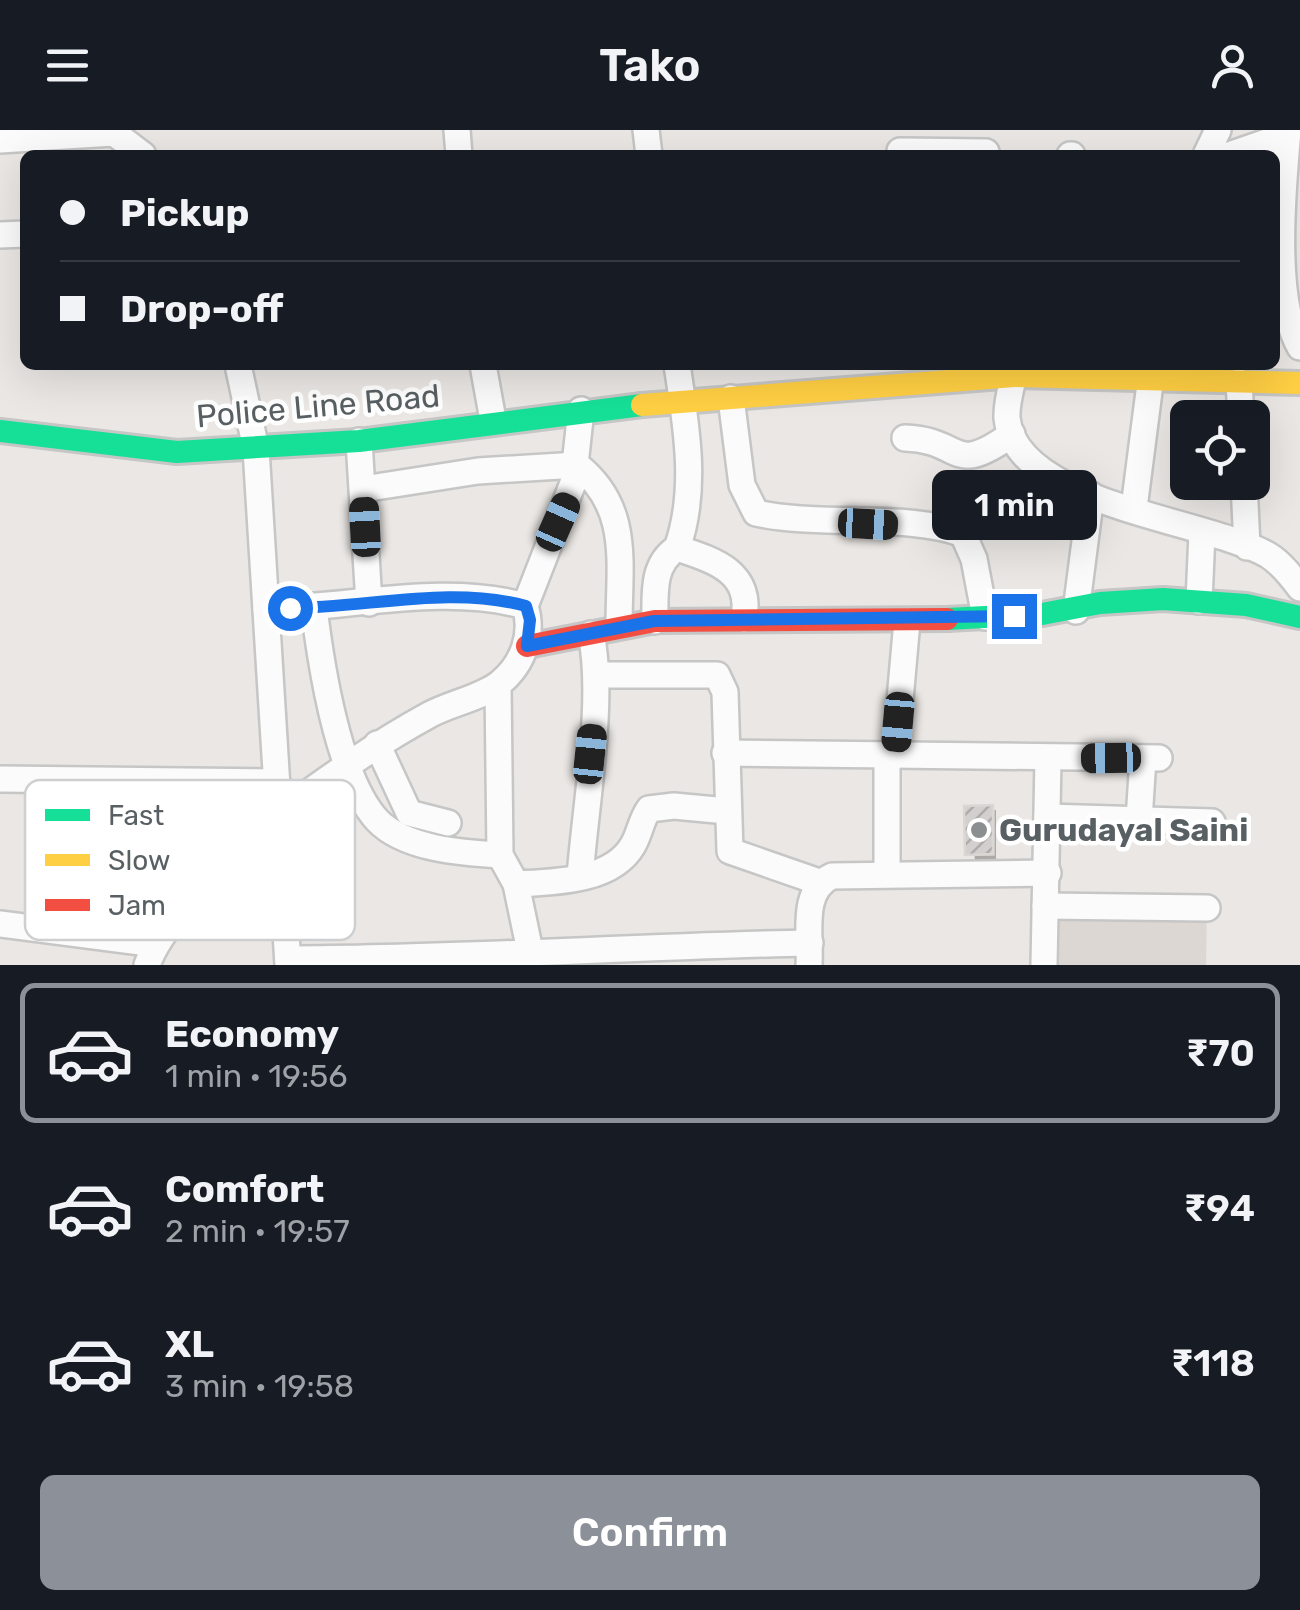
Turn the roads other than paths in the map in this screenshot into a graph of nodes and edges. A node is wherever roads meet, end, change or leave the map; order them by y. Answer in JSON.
{"nodes":[{"id":1,"x":1288,"y":132,"type":"edge"},
{"id":2,"x":0,"y":140,"type":"edge"},
{"id":3,"x":131,"y":141,"type":"edge"},
{"id":4,"x":901,"y":145,"type":"edge"},
{"id":5,"x":962,"y":150,"type":"edge"},
{"id":6,"x":1242,"y":150,"type":"edge"},
{"id":7,"x":1292,"y":185,"type":"edge"},
{"id":8,"x":1300,"y":346,"type":"edge"},
{"id":9,"x":239,"y":370,"type":"edge"},
{"id":10,"x":484,"y":370,"type":"edge"},
{"id":11,"x":678,"y":370,"type":"edge"},
{"id":12,"x":1015,"y":370,"type":"edge"},
{"id":13,"x":892,"y":376,"type":"edge"},
{"id":14,"x":1150,"y":376,"type":"junction"},
{"id":15,"x":1239,"y":382,"type":"junction"},
{"id":16,"x":1300,"y":383,"type":"edge"},
{"id":17,"x":731,"y":398,"type":"junction"},
{"id":18,"x":1240,"y":400,"type":"edge"},
{"id":19,"x":683,"y":402,"type":"junction"},
{"id":20,"x":580,"y":410,"type":"junction"},
{"id":21,"x":494,"y":420,"type":"junction"},
{"id":22,"x":0,"y":432,"type":"edge"},
{"id":23,"x":1012,"y":434,"type":"junction"},
{"id":24,"x":905,"y":438,"type":"dead end"},
{"id":25,"x":358,"y":441,"type":"junction"},
{"id":26,"x":256,"y":448,"type":"junction"},
{"id":27,"x":577,"y":465,"type":"junction"},
{"id":28,"x":363,"y":489,"type":"junction"},
{"id":29,"x":1091,"y":495,"type":"junction"},
{"id":30,"x":1245,"y":500,"type":"edge"},
{"id":31,"x":1134,"y":508,"type":"junction"},
{"id":32,"x":1202,"y":533,"type":"junction"},
{"id":33,"x":678,"y":548,"type":"junction"},
{"id":34,"x":1246,"y":548,"type":"junction"},
{"id":35,"x":1300,"y":588,"type":"edge"},
{"id":36,"x":1199,"y":601,"type":"junction"},
{"id":37,"x":369,"y":603,"type":"junction"},
{"id":38,"x":526,"y":606,"type":"junction"},
{"id":39,"x":314,"y":608,"type":"junction"},
{"id":40,"x":266,"y":609,"type":"junction"},
{"id":41,"x":1076,"y":610,"type":"junction"},
{"id":42,"x":985,"y":617,"type":"junction"},
{"id":43,"x":1300,"y":617,"type":"edge"},
{"id":44,"x":744,"y":619,"type":"junction"},
{"id":45,"x":907,"y":620,"type":"junction"},
{"id":46,"x":654,"y":621,"type":"junction"},
{"id":47,"x":619,"y":626,"type":"junction"},
{"id":48,"x":591,"y":634,"type":"junction"},
{"id":49,"x":527,"y":646,"type":"junction"},
{"id":50,"x":596,"y":674,"type":"junction"},
{"id":51,"x":498,"y":686,"type":"junction"},
{"id":52,"x":377,"y":744,"type":"junction"},
{"id":53,"x":725,"y":753,"type":"junction"},
{"id":54,"x":891,"y":756,"type":"junction"},
{"id":55,"x":1048,"y":759,"type":"junction"},
{"id":56,"x":348,"y":763,"type":"junction"},
{"id":57,"x":0,"y":779,"type":"edge"},
{"id":58,"x":92,"y":780,"type":"edge"},
{"id":59,"x":277,"y":780,"type":"edge"},
{"id":60,"x":329,"y":780,"type":"edge"},
{"id":61,"x":727,"y":811,"type":"junction"},
{"id":62,"x":1047,"y":817,"type":"junction"},
{"id":63,"x":1140,"y":820,"type":"junction"},
{"id":64,"x":1212,"y":822,"type":"dead end"},
{"id":65,"x":448,"y":823,"type":"dead end"},
{"id":66,"x":500,"y":855,"type":"junction"},
{"id":67,"x":887,"y":872,"type":"junction"},
{"id":68,"x":1048,"y":873,"type":"junction"},
{"id":69,"x":580,"y":877,"type":"junction"},
{"id":70,"x":818,"y":882,"type":"junction"},
{"id":71,"x":516,"y":884,"type":"junction"},
{"id":72,"x":1045,"y":906,"type":"junction"},
{"id":73,"x":1207,"y":908,"type":"dead end"},
{"id":74,"x":0,"y":924,"type":"edge"},
{"id":75,"x":25,"y":929,"type":"edge"},
{"id":76,"x":78,"y":940,"type":"edge"},
{"id":77,"x":530,"y":952,"type":"junction"},
{"id":78,"x":810,"y":954,"type":"edge"},
{"id":79,"x":152,"y":955,"type":"edge"},
{"id":80,"x":738,"y":955,"type":"edge"},
{"id":81,"x":599,"y":957,"type":"edge"},
{"id":82,"x":288,"y":962,"type":"edge"},
{"id":83,"x":447,"y":962,"type":"edge"},
{"id":84,"x":1044,"y":965,"type":"edge"}],
"edges":[{"from":1,"to":6,"type":"street"},
{"from":1,"to":7,"type":"street"},
{"from":2,"to":3,"type":"street"},
{"from":4,"to":5,"type":"street"},
{"from":7,"to":8,"type":"street"},
{"from":9,"to":26,"type":"street"},
{"from":10,"to":21,"type":"street"},
{"from":11,"to":19,"type":"street"},
{"from":12,"to":13,"type":"street","name":"Police Line Road"},
{"from":12,"to":14,"type":"street","name":"Police Line Road"},
{"from":12,"to":23,"type":"street"},
{"from":13,"to":17,"type":"street","name":"Police Line Road"},
{"from":14,"to":15,"type":"street","name":"Police Line Road"},
{"from":14,"to":31,"type":"street"},
{"from":15,"to":16,"type":"street","name":"Police Line Road"},
{"from":15,"to":18,"type":"street"},
{"from":17,"to":19,"type":"street","name":"Police Line Road"},
{"from":17,"to":42,"type":"street"},
{"from":19,"to":20,"type":"street","name":"Police Line Road"},
{"from":19,"to":33,"type":"street"},
{"from":20,"to":21,"type":"street","name":"Police Line Road"},
{"from":20,"to":27,"type":"street"},
{"from":21,"to":25,"type":"street","name":"Police Line Road"},
{"from":22,"to":26,"type":"street","name":"Police Line Road"},
{"from":23,"to":24,"type":"street"},
{"from":23,"to":29,"type":"street"},
{"from":25,"to":26,"type":"street","name":"Police Line Road"},
{"from":25,"to":28,"type":"street"},
{"from":26,"to":40,"type":"street"},
{"from":27,"to":28,"type":"street"},
{"from":27,"to":38,"type":"street"},
{"from":27,"to":47,"type":"street"},
{"from":28,"to":37,"type":"street"},
{"from":29,"to":31,"type":"street"},
{"from":29,"to":41,"type":"street"},
{"from":30,"to":34,"type":"street"},
{"from":31,"to":32,"type":"street"},
{"from":32,"to":34,"type":"street"},
{"from":32,"to":36,"type":"street"},
{"from":33,"to":44,"type":"street"},
{"from":33,"to":46,"type":"street"},
{"from":34,"to":35,"type":"street"},
{"from":36,"to":41,"type":"street"},
{"from":36,"to":43,"type":"street"},
{"from":37,"to":38,"type":"street"},
{"from":37,"to":39,"type":"street"},
{"from":38,"to":49,"type":"street"},
{"from":39,"to":40,"type":"street"},
{"from":39,"to":56,"type":"street"},
{"from":40,"to":59,"type":"street"},
{"from":41,"to":42,"type":"street"},
{"from":42,"to":45,"type":"street"},
{"from":44,"to":45,"type":"street"},
{"from":44,"to":46,"type":"street"},
{"from":45,"to":54,"type":"street"},
{"from":46,"to":47,"type":"street"},
{"from":47,"to":48,"type":"street"},
{"from":48,"to":49,"type":"street"},
{"from":48,"to":50,"type":"street"},
{"from":49,"to":51,"type":"street"},
{"from":50,"to":53,"type":"street"},
{"from":50,"to":69,"type":"street"},
{"from":51,"to":52,"type":"street"},
{"from":51,"to":66,"type":"street"},
{"from":52,"to":56,"type":"street"},
{"from":52,"to":65,"type":"street"},
{"from":53,"to":54,"type":"street"},
{"from":53,"to":61,"type":"street"},
{"from":54,"to":55,"type":"street"},
{"from":54,"to":67,"type":"street"},
{"from":55,"to":62,"type":"street"},
{"from":55,"to":63,"type":"street"},
{"from":56,"to":60,"type":"street"},
{"from":56,"to":66,"type":"street"},
{"from":57,"to":58,"type":"street"},
{"from":61,"to":69,"type":"street"},
{"from":61,"to":70,"type":"street"},
{"from":62,"to":63,"type":"street"},
{"from":62,"to":68,"type":"street"},
{"from":63,"to":64,"type":"street"},
{"from":66,"to":71,"type":"street"},
{"from":67,"to":68,"type":"street"},
{"from":67,"to":70,"type":"street"},
{"from":68,"to":72,"type":"street"},
{"from":69,"to":71,"type":"street"},
{"from":70,"to":78,"type":"street"},
{"from":71,"to":77,"type":"street"},
{"from":72,"to":73,"type":"street"},
{"from":72,"to":84,"type":"street"},
{"from":74,"to":75,"type":"street"},
{"from":76,"to":79,"type":"street"},
{"from":77,"to":81,"type":"street"},
{"from":77,"to":83,"type":"street"},
{"from":78,"to":80,"type":"street"},
{"from":80,"to":81,"type":"street"},
{"from":82,"to":83,"type":"street"}]}
